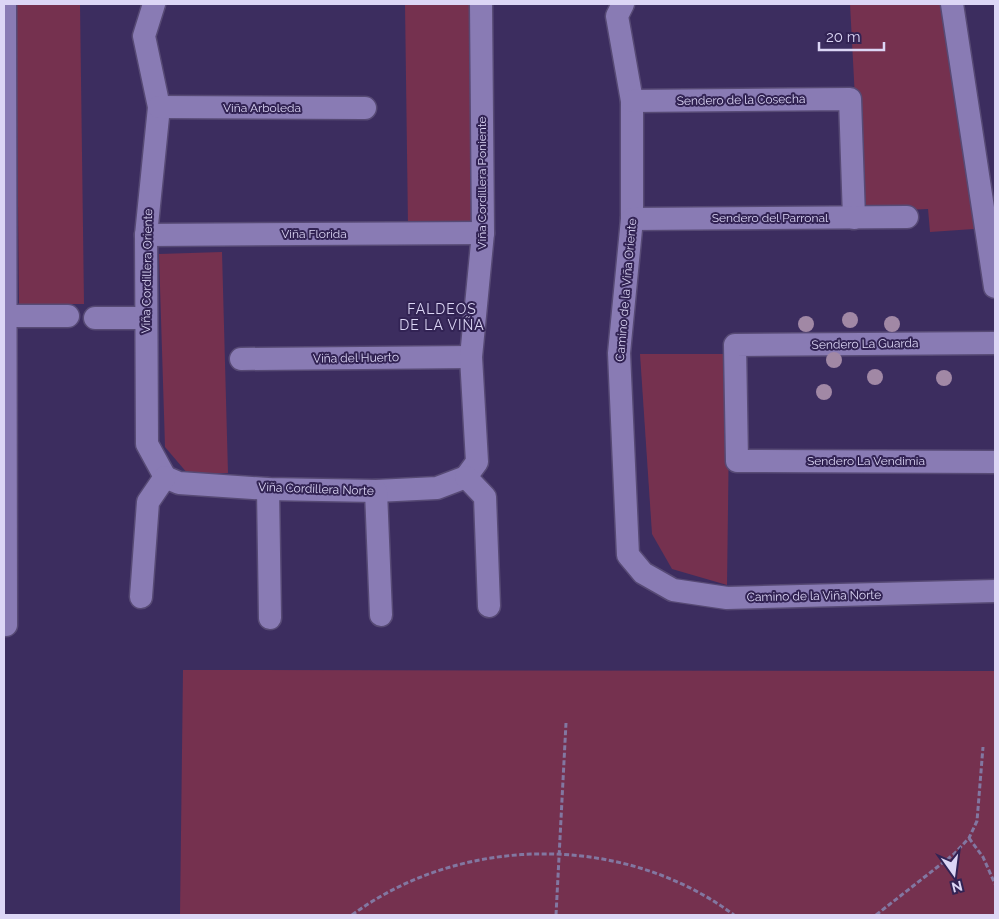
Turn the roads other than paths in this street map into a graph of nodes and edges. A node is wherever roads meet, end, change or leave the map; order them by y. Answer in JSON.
{"nodes":[{"id":1,"x":5,"y":4,"type":"edge"},
{"id":2,"x":154,"y":4,"type":"edge"},
{"id":3,"x":481,"y":4,"type":"edge"},
{"id":4,"x":623,"y":4,"type":"edge"},
{"id":5,"x":952,"y":4,"type":"edge"},
{"id":6,"x":632,"y":101,"type":"junction"},
{"id":7,"x":159,"y":107,"type":"junction"},
{"id":8,"x":365,"y":108,"type":"dead end"},
{"id":9,"x":4,"y":115,"type":"edge"},
{"id":10,"x":907,"y":217,"type":"dead end"},
{"id":11,"x":854,"y":218,"type":"junction"},
{"id":12,"x":632,"y":220,"type":"junction"},
{"id":13,"x":483,"y":233,"type":"junction"},
{"id":14,"x":146,"y":235,"type":"junction"},
{"id":15,"x":4,"y":243,"type":"edge"},
{"id":16,"x":995,"y":287,"type":"edge"},
{"id":17,"x":5,"y":316,"type":"junction"},
{"id":18,"x":68,"y":316,"type":"dead end"},
{"id":19,"x":95,"y":318,"type":"dead end"},
{"id":20,"x":145,"y":318,"type":"junction"},
{"id":21,"x":995,"y":343,"type":"edge"},
{"id":22,"x":471,"y":357,"type":"junction"},
{"id":23,"x":241,"y":359,"type":"dead end"},
{"id":24,"x":4,"y":364,"type":"edge"},
{"id":25,"x":737,"y":461,"type":"joint"},
{"id":26,"x":995,"y":462,"type":"edge"},
{"id":27,"x":165,"y":477,"type":"junction"},
{"id":28,"x":466,"y":477,"type":"junction"},
{"id":29,"x":268,"y":488,"type":"junction"},
{"id":30,"x":376,"y":491,"type":"junction"},
{"id":31,"x":4,"y":496,"type":"edge"},
{"id":32,"x":643,"y":573,"type":"joint"},
{"id":33,"x":992,"y":591,"type":"edge"},
{"id":34,"x":141,"y":597,"type":"dead end"},
{"id":35,"x":489,"y":606,"type":"dead end"},
{"id":36,"x":381,"y":615,"type":"dead end"},
{"id":37,"x":270,"y":618,"type":"dead end"},
{"id":38,"x":6,"y":625,"type":"dead end"}],
"edges":[{"from":1,"to":9,"type":"street"},
{"from":2,"to":7,"type":"street","name":"Viña Cordillera Oriente"},
{"from":3,"to":13,"type":"street","name":"Viña Cordillera Poniente"},
{"from":4,"to":6,"type":"street","name":"Camino de la Viña Oriente"},
{"from":5,"to":16,"type":"street"},
{"from":6,"to":11,"type":"street","name":"Sendero de la Cosecha"},
{"from":6,"to":12,"type":"street","name":"Camino de la Viña Oriente"},
{"from":7,"to":8,"type":"street","name":"Viña Arboleda"},
{"from":7,"to":14,"type":"street","name":"Viña Cordillera Oriente"},
{"from":9,"to":15,"type":"street"},
{"from":10,"to":11,"type":"street","name":"Sendero del Parronal"},
{"from":11,"to":12,"type":"street","name":"Sendero del Parronal"},
{"from":12,"to":32,"type":"street","name":"Camino de la Viña Oriente"},
{"from":13,"to":14,"type":"street","name":"Viña Florida"},
{"from":13,"to":22,"type":"street","name":"Viña Cordillera Poniente"},
{"from":14,"to":20,"type":"street","name":"Viña Cordillera Oriente"},
{"from":15,"to":17,"type":"street"},
{"from":17,"to":18,"type":"street"},
{"from":17,"to":24,"type":"street"},
{"from":19,"to":20,"type":"street"},
{"from":20,"to":27,"type":"street","name":"Viña Cordillera Oriente"},
{"from":21,"to":25,"type":"street","name":"Sendero La Guarda"},
{"from":22,"to":23,"type":"street","name":"Viña del Huerto"},
{"from":22,"to":28,"type":"street","name":"Viña Cordillera Poniente"},
{"from":24,"to":31,"type":"street"},
{"from":25,"to":26,"type":"street","name":"Sendero La Vendimia"},
{"from":27,"to":29,"type":"street","name":"Viña Cordillera Norte"},
{"from":27,"to":34,"type":"street"},
{"from":28,"to":30,"type":"street","name":"Viña Cordillera Norte"},
{"from":28,"to":35,"type":"street"},
{"from":29,"to":30,"type":"street","name":"Viña Cordillera Norte"},
{"from":29,"to":37,"type":"street"},
{"from":30,"to":36,"type":"street"},
{"from":31,"to":38,"type":"street"},
{"from":32,"to":33,"type":"street","name":"Camino de la Viña Norte"}]}
